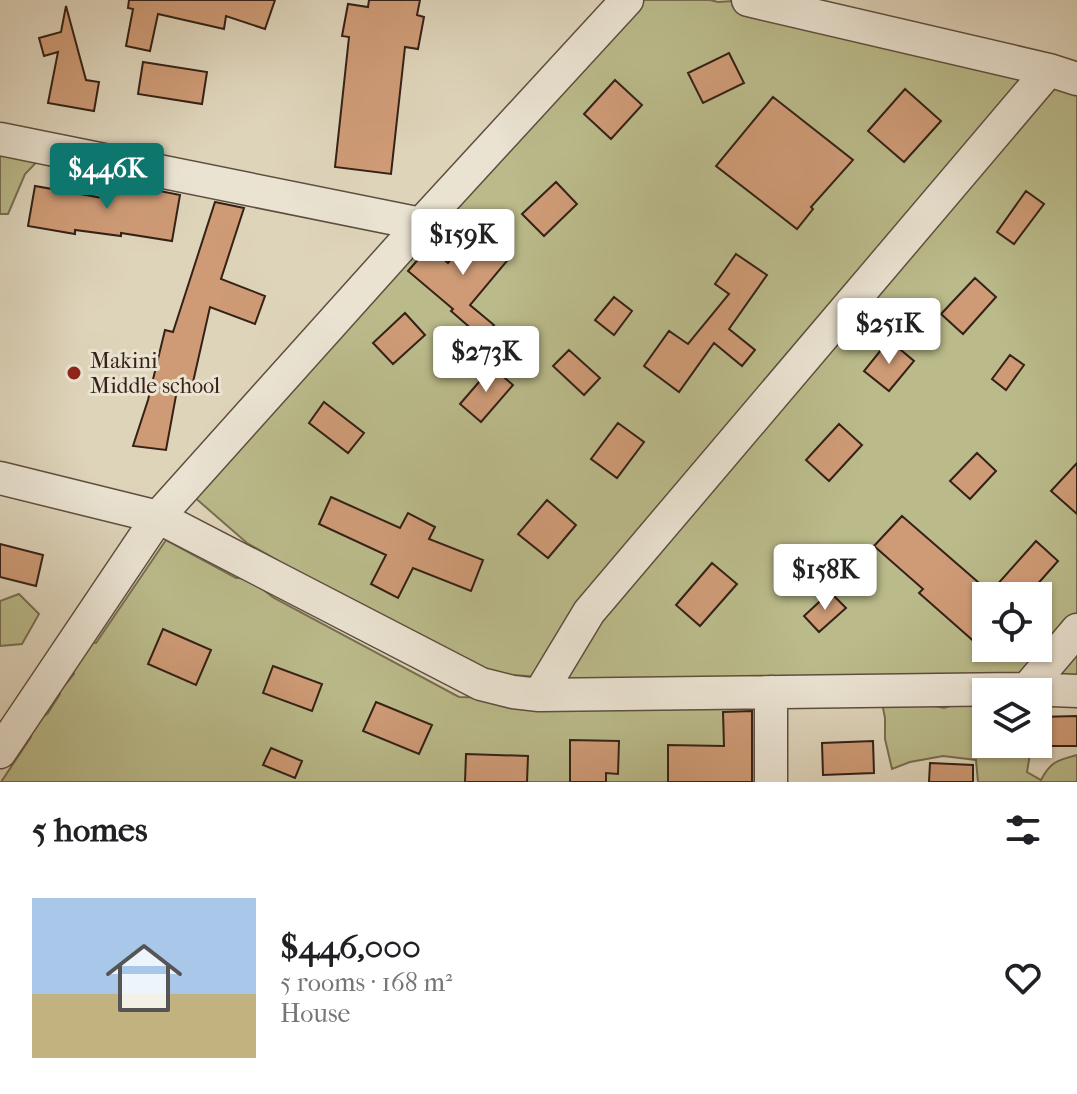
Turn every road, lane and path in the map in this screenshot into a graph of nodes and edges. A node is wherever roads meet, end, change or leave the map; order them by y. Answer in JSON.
{"nodes":[{"id":1,"x":627,"y":0,"type":"edge"},
{"id":2,"x":748,"y":0,"type":"edge"},
{"id":3,"x":1063,"y":74,"type":"edge"},
{"id":4,"x":0,"y":139,"type":"edge"},
{"id":5,"x":421,"y":224,"type":"junction"},
{"id":6,"x":0,"y":478,"type":"edge"},
{"id":7,"x":158,"y":517,"type":"junction"},
{"id":8,"x":1077,"y":630,"type":"edge"},
{"id":9,"x":1036,"y":678,"type":"edge"},
{"id":10,"x":972,"y":690,"type":"edge"},
{"id":11,"x":1052,"y":690,"type":"edge"},
{"id":12,"x":1077,"y":691,"type":"edge"},
{"id":13,"x":771,"y":692,"type":"junction"},
{"id":14,"x":539,"y":695,"type":"junction"},
{"id":15,"x":0,"y":752,"type":"edge"},
{"id":16,"x":771,"y":782,"type":"edge"}],
"edges":[{"from":1,"to":5,"type":"street"},
{"from":2,"to":3,"type":"street"},
{"from":3,"to":14,"type":"street"},
{"from":4,"to":5,"type":"street"},
{"from":5,"to":7,"type":"street"},
{"from":6,"to":7,"type":"street"},
{"from":7,"to":14,"type":"street"},
{"from":7,"to":15,"type":"street"},
{"from":8,"to":9,"type":"street"},
{"from":10,"to":13,"type":"street"},
{"from":11,"to":12,"type":"street"},
{"from":13,"to":14,"type":"street"},
{"from":13,"to":16,"type":"street"}]}
